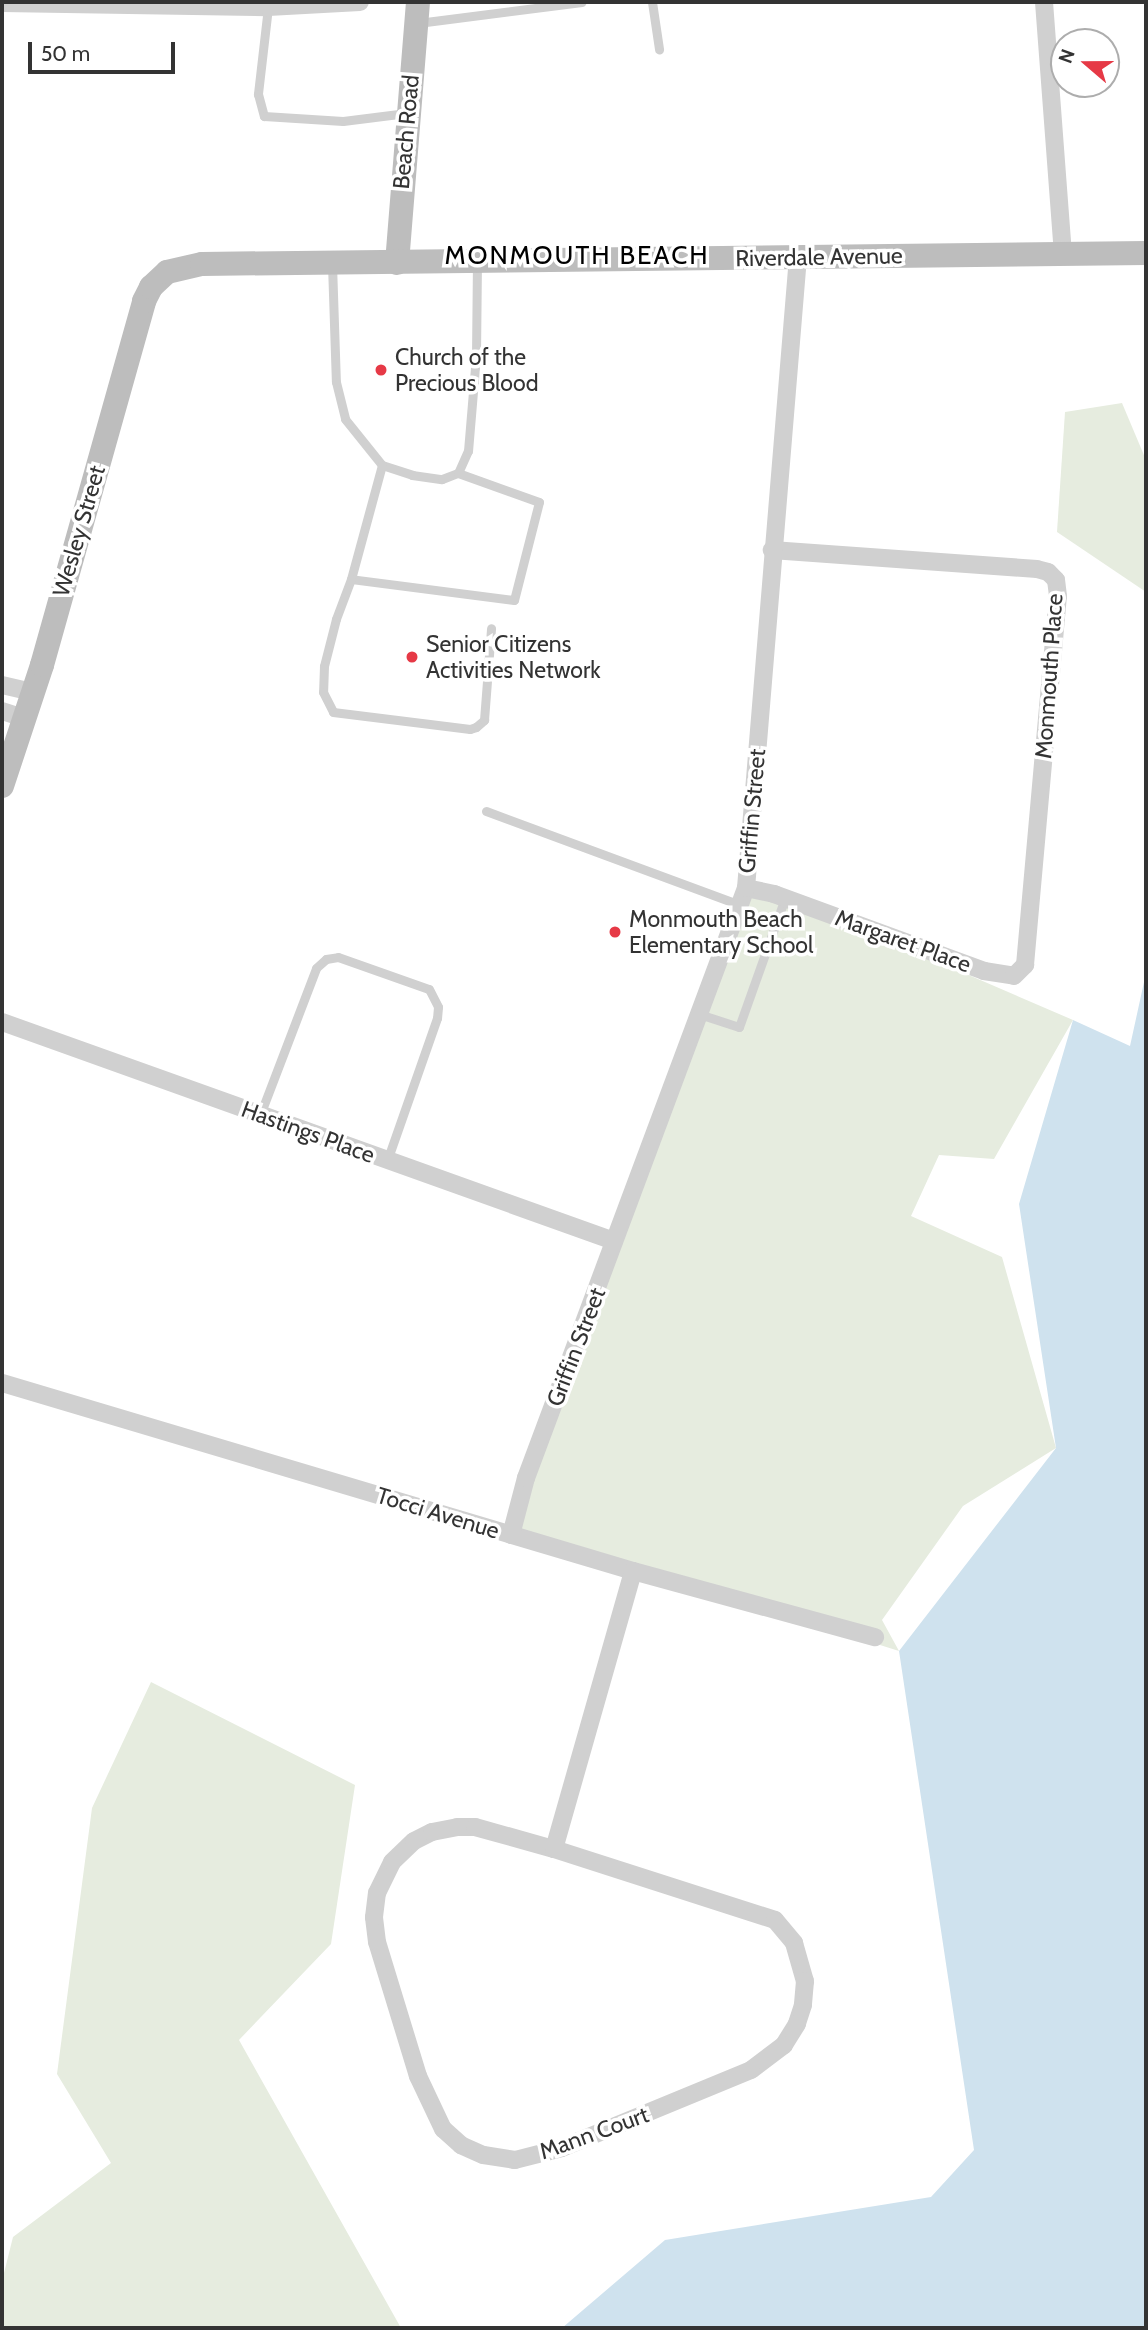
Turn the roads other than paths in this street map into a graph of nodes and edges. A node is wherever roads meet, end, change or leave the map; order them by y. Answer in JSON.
{"nodes":[{"id":1,"x":360,"y":2,"type":"edge"},
{"id":2,"x":582,"y":2,"type":"edge"},
{"id":3,"x":652,"y":2,"type":"edge"},
{"id":4,"x":1044,"y":2,"type":"edge"},
{"id":5,"x":2,"y":3,"type":"edge"},
{"id":6,"x":298,"y":4,"type":"edge"},
{"id":7,"x":268,"y":7,"type":"junction"},
{"id":8,"x":417,"y":13,"type":"edge"},
{"id":9,"x":659,"y":49,"type":"dead end"},
{"id":10,"x":408,"y":113,"type":"junction"},
{"id":11,"x":1146,"y":253,"type":"edge"},
{"id":12,"x":1063,"y":254,"type":"junction"},
{"id":13,"x":798,"y":257,"type":"junction"},
{"id":14,"x":477,"y":262,"type":"junction"},
{"id":15,"x":332,"y":263,"type":"junction"},
{"id":16,"x":397,"y":263,"type":"junction"},
{"id":17,"x":159,"y":278,"type":"joint"},
{"id":18,"x":382,"y":465,"type":"junction"},
{"id":19,"x":458,"y":473,"type":"junction"},
{"id":20,"x":772,"y":550,"type":"junction"},
{"id":21,"x":351,"y":579,"type":"junction"},
{"id":22,"x":491,"y":628,"type":"dead end"},
{"id":23,"x":2,"y":685,"type":"edge"},
{"id":24,"x":33,"y":692,"type":"junction"},
{"id":25,"x":13,"y":714,"type":"edge"},
{"id":26,"x":2,"y":786,"type":"edge"},
{"id":27,"x":486,"y":811,"type":"dead end"},
{"id":28,"x":746,"y":888,"type":"junction"},
{"id":29,"x":785,"y":898,"type":"junction"},
{"id":30,"x":740,"y":905,"type":"junction"},
{"id":31,"x":1020,"y":973,"type":"joint"},
{"id":32,"x":699,"y":1014,"type":"junction"},
{"id":33,"x":2,"y":1022,"type":"edge"},
{"id":34,"x":260,"y":1115,"type":"junction"},
{"id":35,"x":387,"y":1161,"type":"junction"},
{"id":36,"x":614,"y":1241,"type":"junction"},
{"id":37,"x":2,"y":1383,"type":"edge"},
{"id":38,"x":511,"y":1535,"type":"junction"},
{"id":39,"x":633,"y":1572,"type":"junction"},
{"id":40,"x":875,"y":1637,"type":"dead end"},
{"id":41,"x":554,"y":1849,"type":"junction"}],
"edges":[{"from":1,"to":6,"type":"street"},
{"from":2,"to":8,"type":"lane"},
{"from":3,"to":9,"type":"lane"},
{"from":4,"to":12,"type":"street"},
{"from":5,"to":7,"type":"street"},
{"from":6,"to":7,"type":"street"},
{"from":7,"to":10,"type":"lane"},
{"from":8,"to":10,"type":"street","name":"Beach Road"},
{"from":10,"to":16,"type":"street","name":"Beach Road"},
{"from":11,"to":12,"type":"street","name":"Riverdale Avenue"},
{"from":12,"to":13,"type":"street","name":"Riverdale Avenue"},
{"from":13,"to":14,"type":"street","name":"Riverdale Avenue"},
{"from":13,"to":20,"type":"street","name":"Griffin Street"},
{"from":14,"to":16,"type":"street","name":"Riverdale Avenue"},
{"from":14,"to":19,"type":"lane"},
{"from":15,"to":16,"type":"street","name":"Riverdale Avenue"},
{"from":15,"to":17,"type":"street","name":"Riverdale Avenue"},
{"from":15,"to":18,"type":"lane"},
{"from":17,"to":24,"type":"street","name":"Wesley Street"},
{"from":18,"to":19,"type":"lane"},
{"from":18,"to":21,"type":"lane"},
{"from":19,"to":21,"type":"lane"},
{"from":20,"to":28,"type":"street","name":"Griffin Street"},
{"from":20,"to":31,"type":"street","name":"Monmouth Place"},
{"from":21,"to":22,"type":"lane"},
{"from":23,"to":24,"type":"street"},
{"from":24,"to":25,"type":"street","name":"Wesley Street"},
{"from":25,"to":26,"type":"street","name":"Wesley Street"},
{"from":27,"to":30,"type":"lane"},
{"from":28,"to":29,"type":"street","name":"Margaret Place"},
{"from":28,"to":30,"type":"street","name":"Griffin Street"},
{"from":29,"to":31,"type":"street","name":"Margaret Place"},
{"from":29,"to":32,"type":"lane"},
{"from":30,"to":32,"type":"street","name":"Griffin Street"},
{"from":32,"to":36,"type":"street","name":"Griffin Street"},
{"from":33,"to":34,"type":"street","name":"Hastings Place"},
{"from":34,"to":35,"type":"street","name":"Hastings Place"},
{"from":34,"to":35,"type":"lane"},
{"from":35,"to":36,"type":"street","name":"Hastings Place"},
{"from":36,"to":38,"type":"street","name":"Griffin Street"},
{"from":37,"to":38,"type":"street","name":"Tocci Avenue"},
{"from":38,"to":39,"type":"street","name":"Tocci Avenue"},
{"from":39,"to":40,"type":"street","name":"Tocci Avenue"},
{"from":39,"to":41,"type":"street"},
{"from":41,"to":41,"type":"street","name":"Mann Court"}]}
